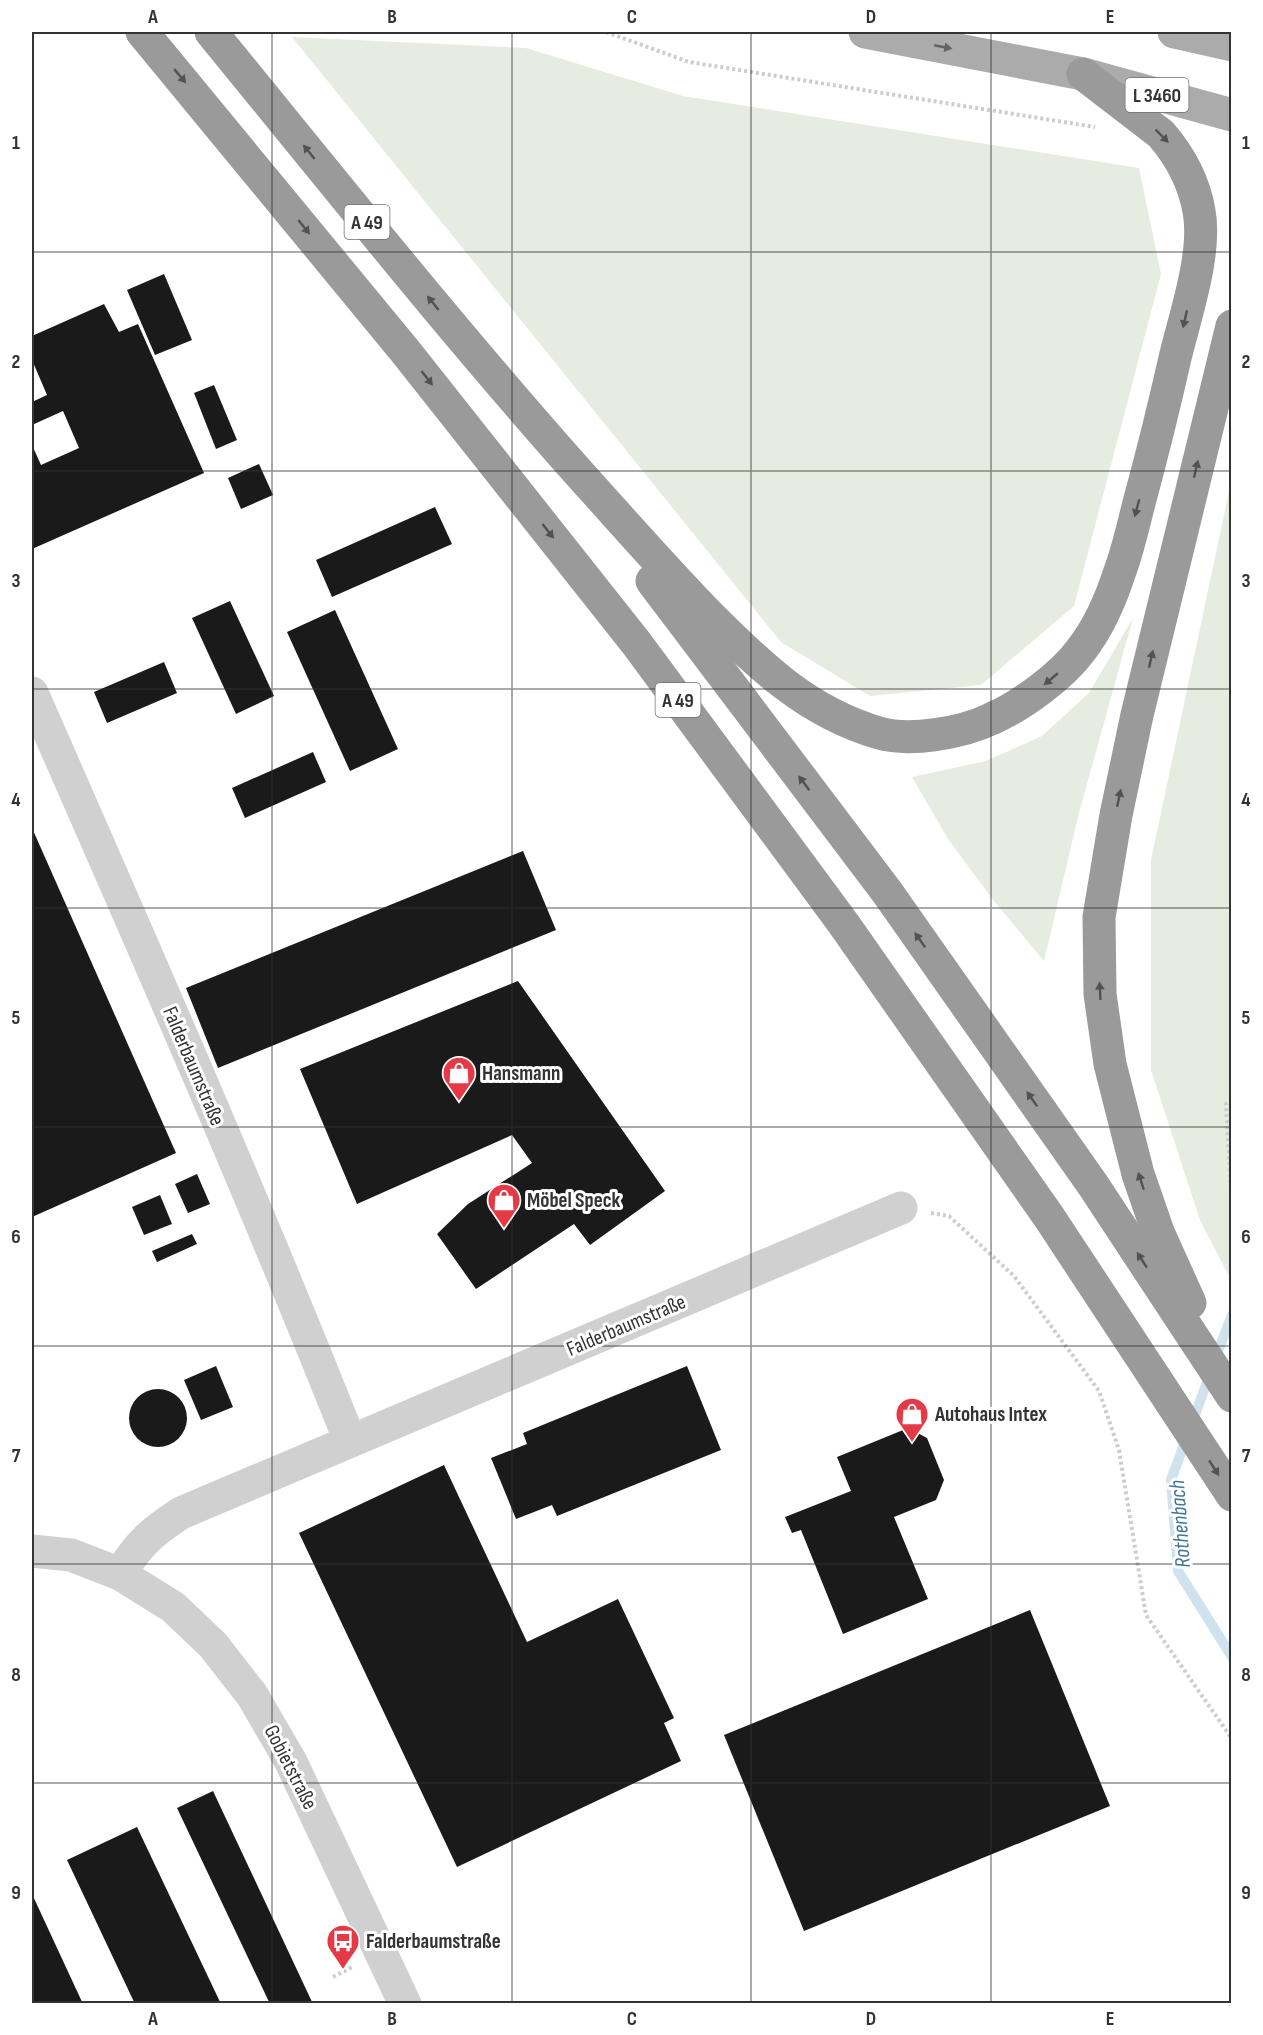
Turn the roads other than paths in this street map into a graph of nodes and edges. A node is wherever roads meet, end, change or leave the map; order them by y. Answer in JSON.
{"nodes":[{"id":1,"x":142,"y":32,"type":"edge"},
{"id":2,"x":211,"y":32,"type":"edge"},
{"id":3,"x":866,"y":32,"type":"edge"},
{"id":4,"x":1174,"y":32,"type":"edge"},
{"id":5,"x":1229,"y":42,"type":"edge"},
{"id":6,"x":1083,"y":74,"type":"junction"},
{"id":7,"x":1232,"y":115,"type":"edge"},
{"id":8,"x":1232,"y":326,"type":"edge"},
{"id":9,"x":524,"y":412,"type":"junction"},
{"id":10,"x":32,"y":693,"type":"edge"},
{"id":11,"x":901,"y":1208,"type":"road end"},
{"id":12,"x":1200,"y":1338,"type":"junction"},
{"id":13,"x":1227,"y":1386,"type":"edge"},
{"id":14,"x":350,"y":1441,"type":"junction"},
{"id":15,"x":1232,"y":1495,"type":"edge"},
{"id":16,"x":32,"y":1551,"type":"edge"},
{"id":17,"x":120,"y":1574,"type":"junction"},
{"id":18,"x":405,"y":2004,"type":"edge"}],
"edges":[{"from":1,"to":15,"type":"highway","number":"A 49","one_way":true},
{"from":9,"to":2,"type":"highway","number":"A 49","one_way":true},
{"from":3,"to":6,"type":"main road","number":"L 3460","one_way":true},
{"from":4,"to":5,"type":"main road"},
{"from":6,"to":7,"type":"main road","number":"L 3460"},
{"from":6,"to":9,"type":"highway","one_way":true},
{"from":12,"to":8,"type":"highway","one_way":true},
{"from":12,"to":9,"type":"highway","number":"A 49","one_way":true},
{"from":10,"to":14,"type":"street","name":"Falderbaumstraße"},
{"from":11,"to":14,"type":"street","name":"Falderbaumstraße"},
{"from":12,"to":13,"type":"highway"},
{"from":14,"to":17,"type":"street","name":"Falderbaumstraße"},
{"from":16,"to":17,"type":"street"},
{"from":17,"to":18,"type":"street","name":"Gobietstraße"}]}
